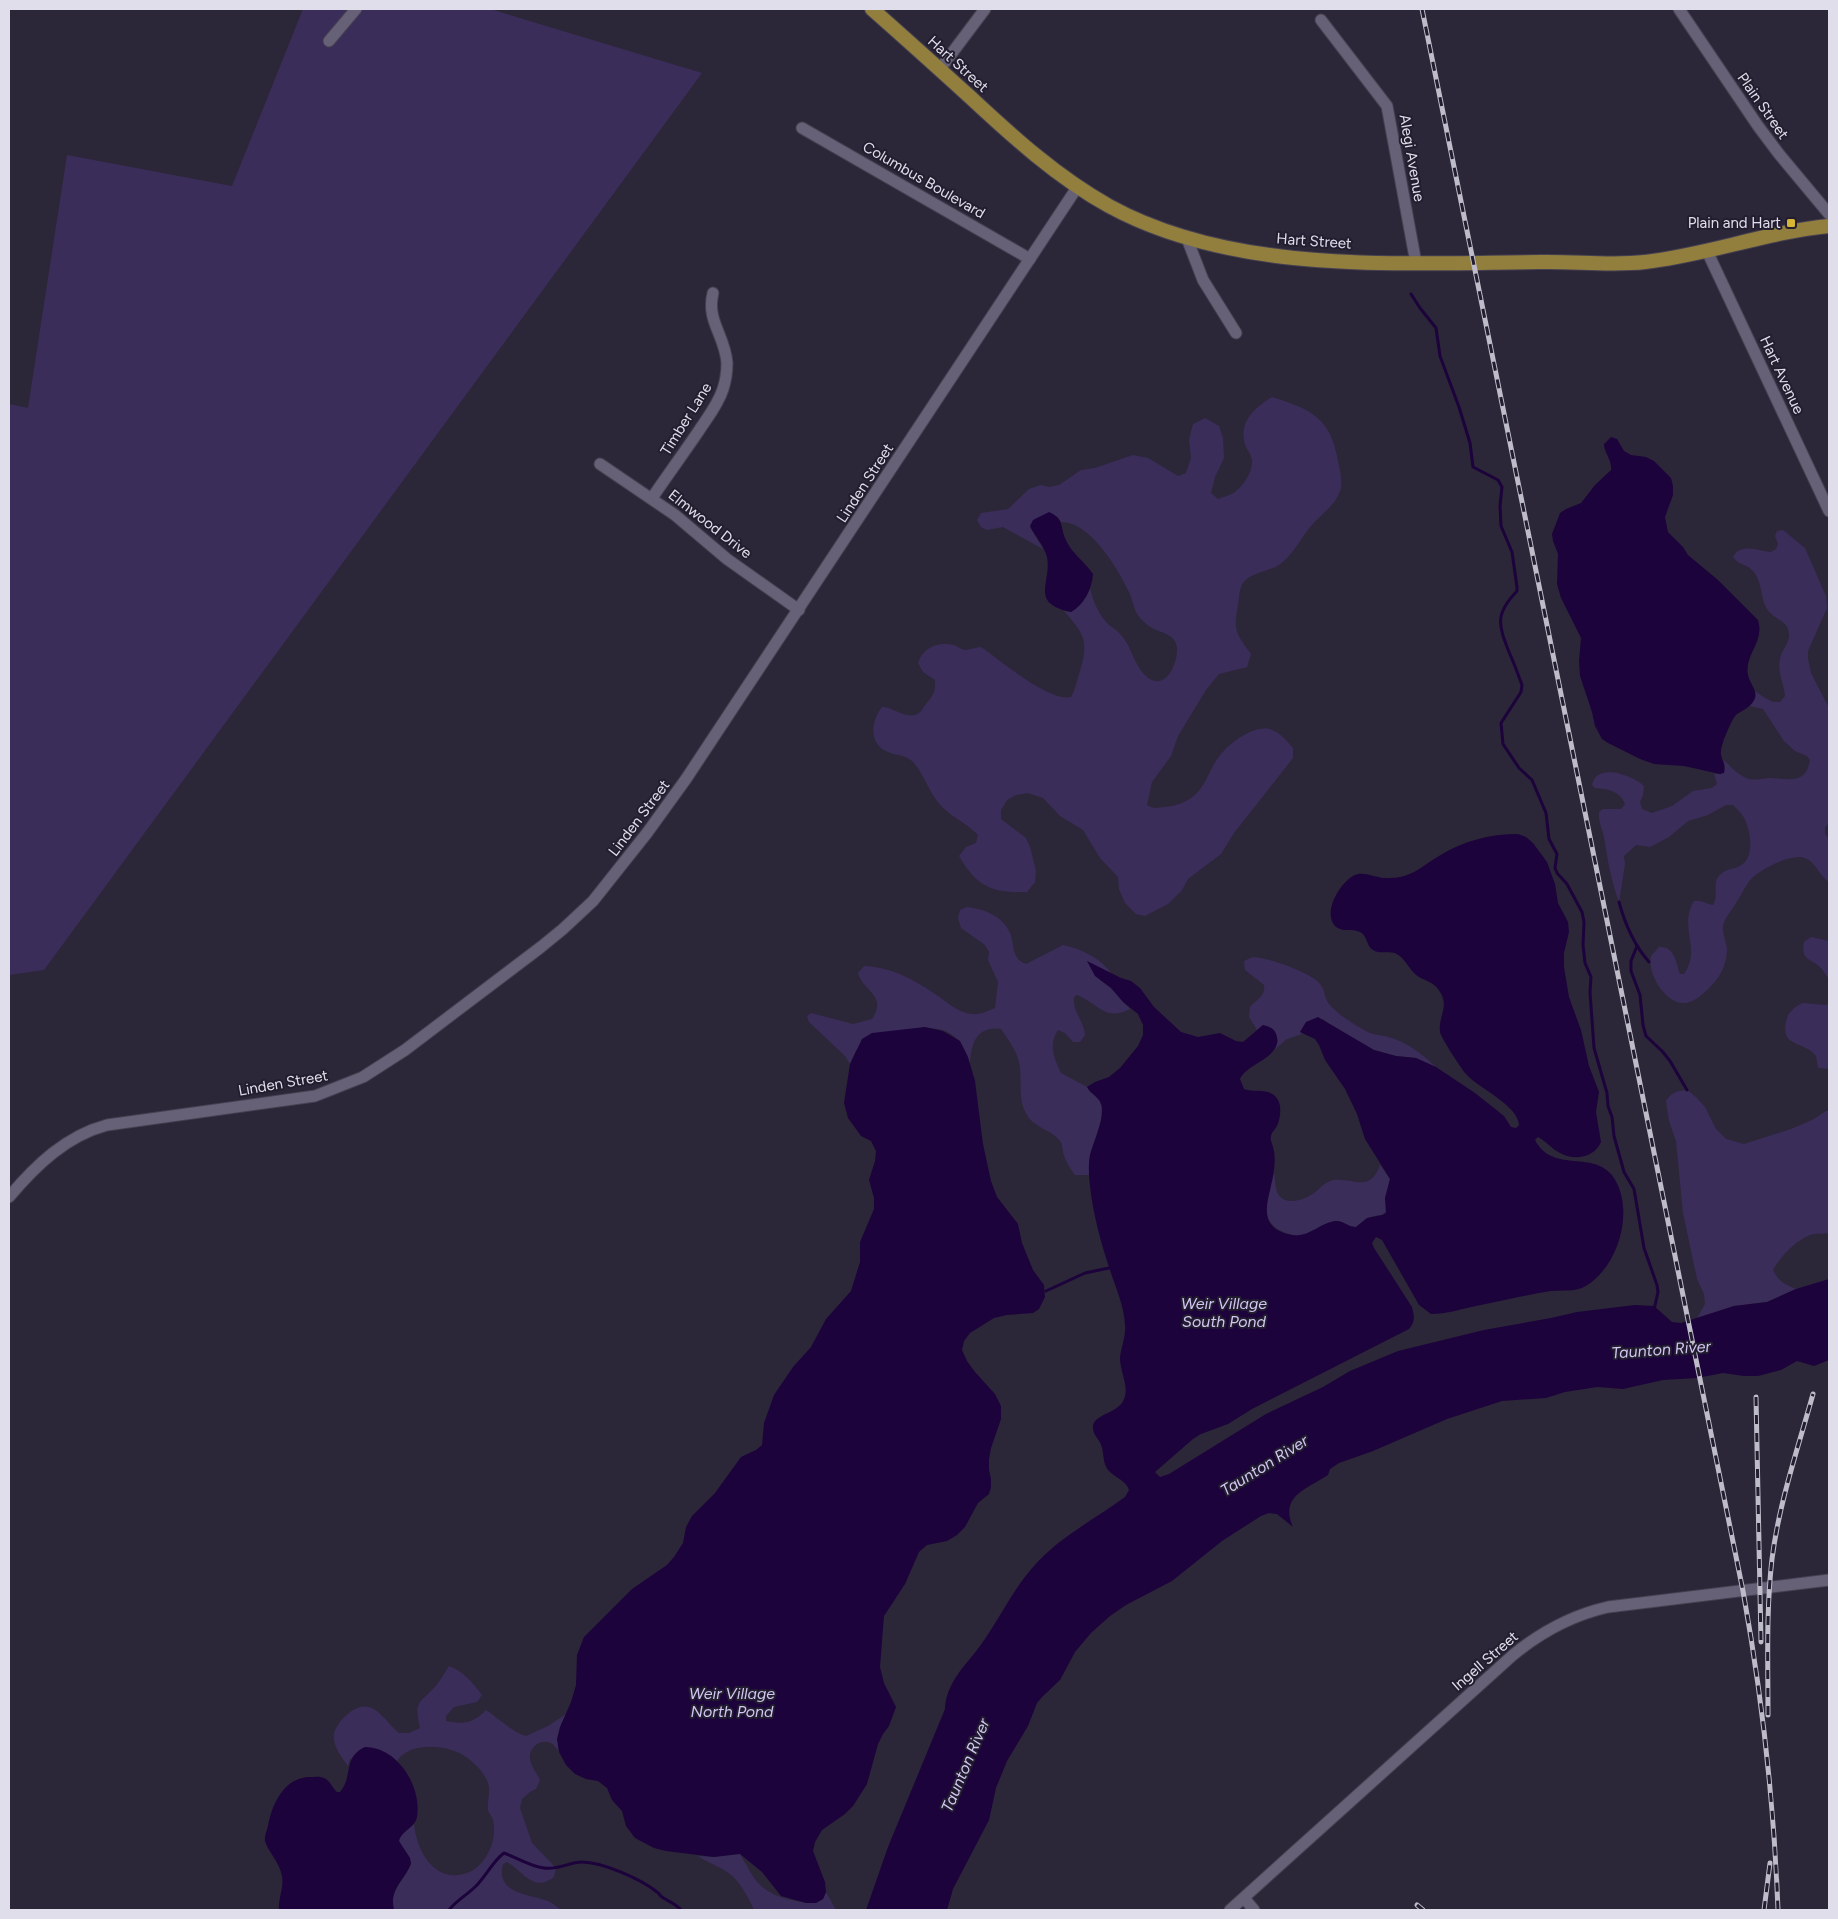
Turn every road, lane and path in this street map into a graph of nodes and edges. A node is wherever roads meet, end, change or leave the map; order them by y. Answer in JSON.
{"nodes":[{"id":1,"x":356,"y":9,"type":"edge"},
{"id":2,"x":872,"y":9,"type":"edge"},
{"id":3,"x":985,"y":9,"type":"edge"},
{"id":4,"x":1680,"y":9,"type":"edge"},
{"id":5,"x":1322,"y":20,"type":"dead end"},
{"id":6,"x":328,"y":41,"type":"dead end"},
{"id":7,"x":940,"y":69,"type":"junction"},
{"id":8,"x":802,"y":128,"type":"dead end"},
{"id":9,"x":1078,"y":186,"type":"junction"},
{"id":10,"x":1829,"y":214,"type":"edge"},
{"id":11,"x":1829,"y":226,"type":"edge"},
{"id":12,"x":1186,"y":236,"type":"junction"},
{"id":13,"x":1707,"y":251,"type":"junction"},
{"id":14,"x":1030,"y":259,"type":"junction"},
{"id":15,"x":1416,"y":263,"type":"junction"},
{"id":16,"x":713,"y":293,"type":"dead end"},
{"id":17,"x":1236,"y":333,"type":"dead end"},
{"id":18,"x":600,"y":464,"type":"dead end"},
{"id":19,"x":652,"y":498,"type":"junction"},
{"id":20,"x":1829,"y":511,"type":"edge"},
{"id":21,"x":799,"y":610,"type":"junction"},
{"id":22,"x":9,"y":1197,"type":"edge"},
{"id":23,"x":1829,"y":1580,"type":"edge"},
{"id":24,"x":1244,"y":1898,"type":"junction"},
{"id":25,"x":1230,"y":1910,"type":"edge"},
{"id":26,"x":1254,"y":1910,"type":"edge"}],
"edges":[{"from":1,"to":6,"type":"street"},
{"from":2,"to":7,"type":"main road","name":"Hart Street"},
{"from":3,"to":7,"type":"street"},
{"from":4,"to":10,"type":"street","name":"Plain Street"},
{"from":5,"to":15,"type":"street","name":"Alegi Avenue"},
{"from":7,"to":9,"type":"main road","name":"Hart Street"},
{"from":8,"to":14,"type":"street","name":"Columbus Boulevard"},
{"from":9,"to":12,"type":"main road","name":"Hart Street"},
{"from":9,"to":14,"type":"street","name":"Linden Street"},
{"from":11,"to":13,"type":"main road","name":"Hart Street"},
{"from":12,"to":15,"type":"main road","name":"Hart Street"},
{"from":12,"to":17,"type":"street"},
{"from":13,"to":15,"type":"main road","name":"Hart Street"},
{"from":13,"to":20,"type":"street","name":"Hart Avenue"},
{"from":14,"to":21,"type":"street","name":"Linden Street"},
{"from":16,"to":19,"type":"street","name":"Timber Lane"},
{"from":18,"to":19,"type":"street","name":"Elmwood Drive"},
{"from":19,"to":21,"type":"street","name":"Elmwood Drive"},
{"from":21,"to":22,"type":"street","name":"Linden Street"},
{"from":23,"to":24,"type":"street","name":"Ingell Street"},
{"from":24,"to":25,"type":"street","name":"Ingell Street"},
{"from":24,"to":26,"type":"street"}]}
